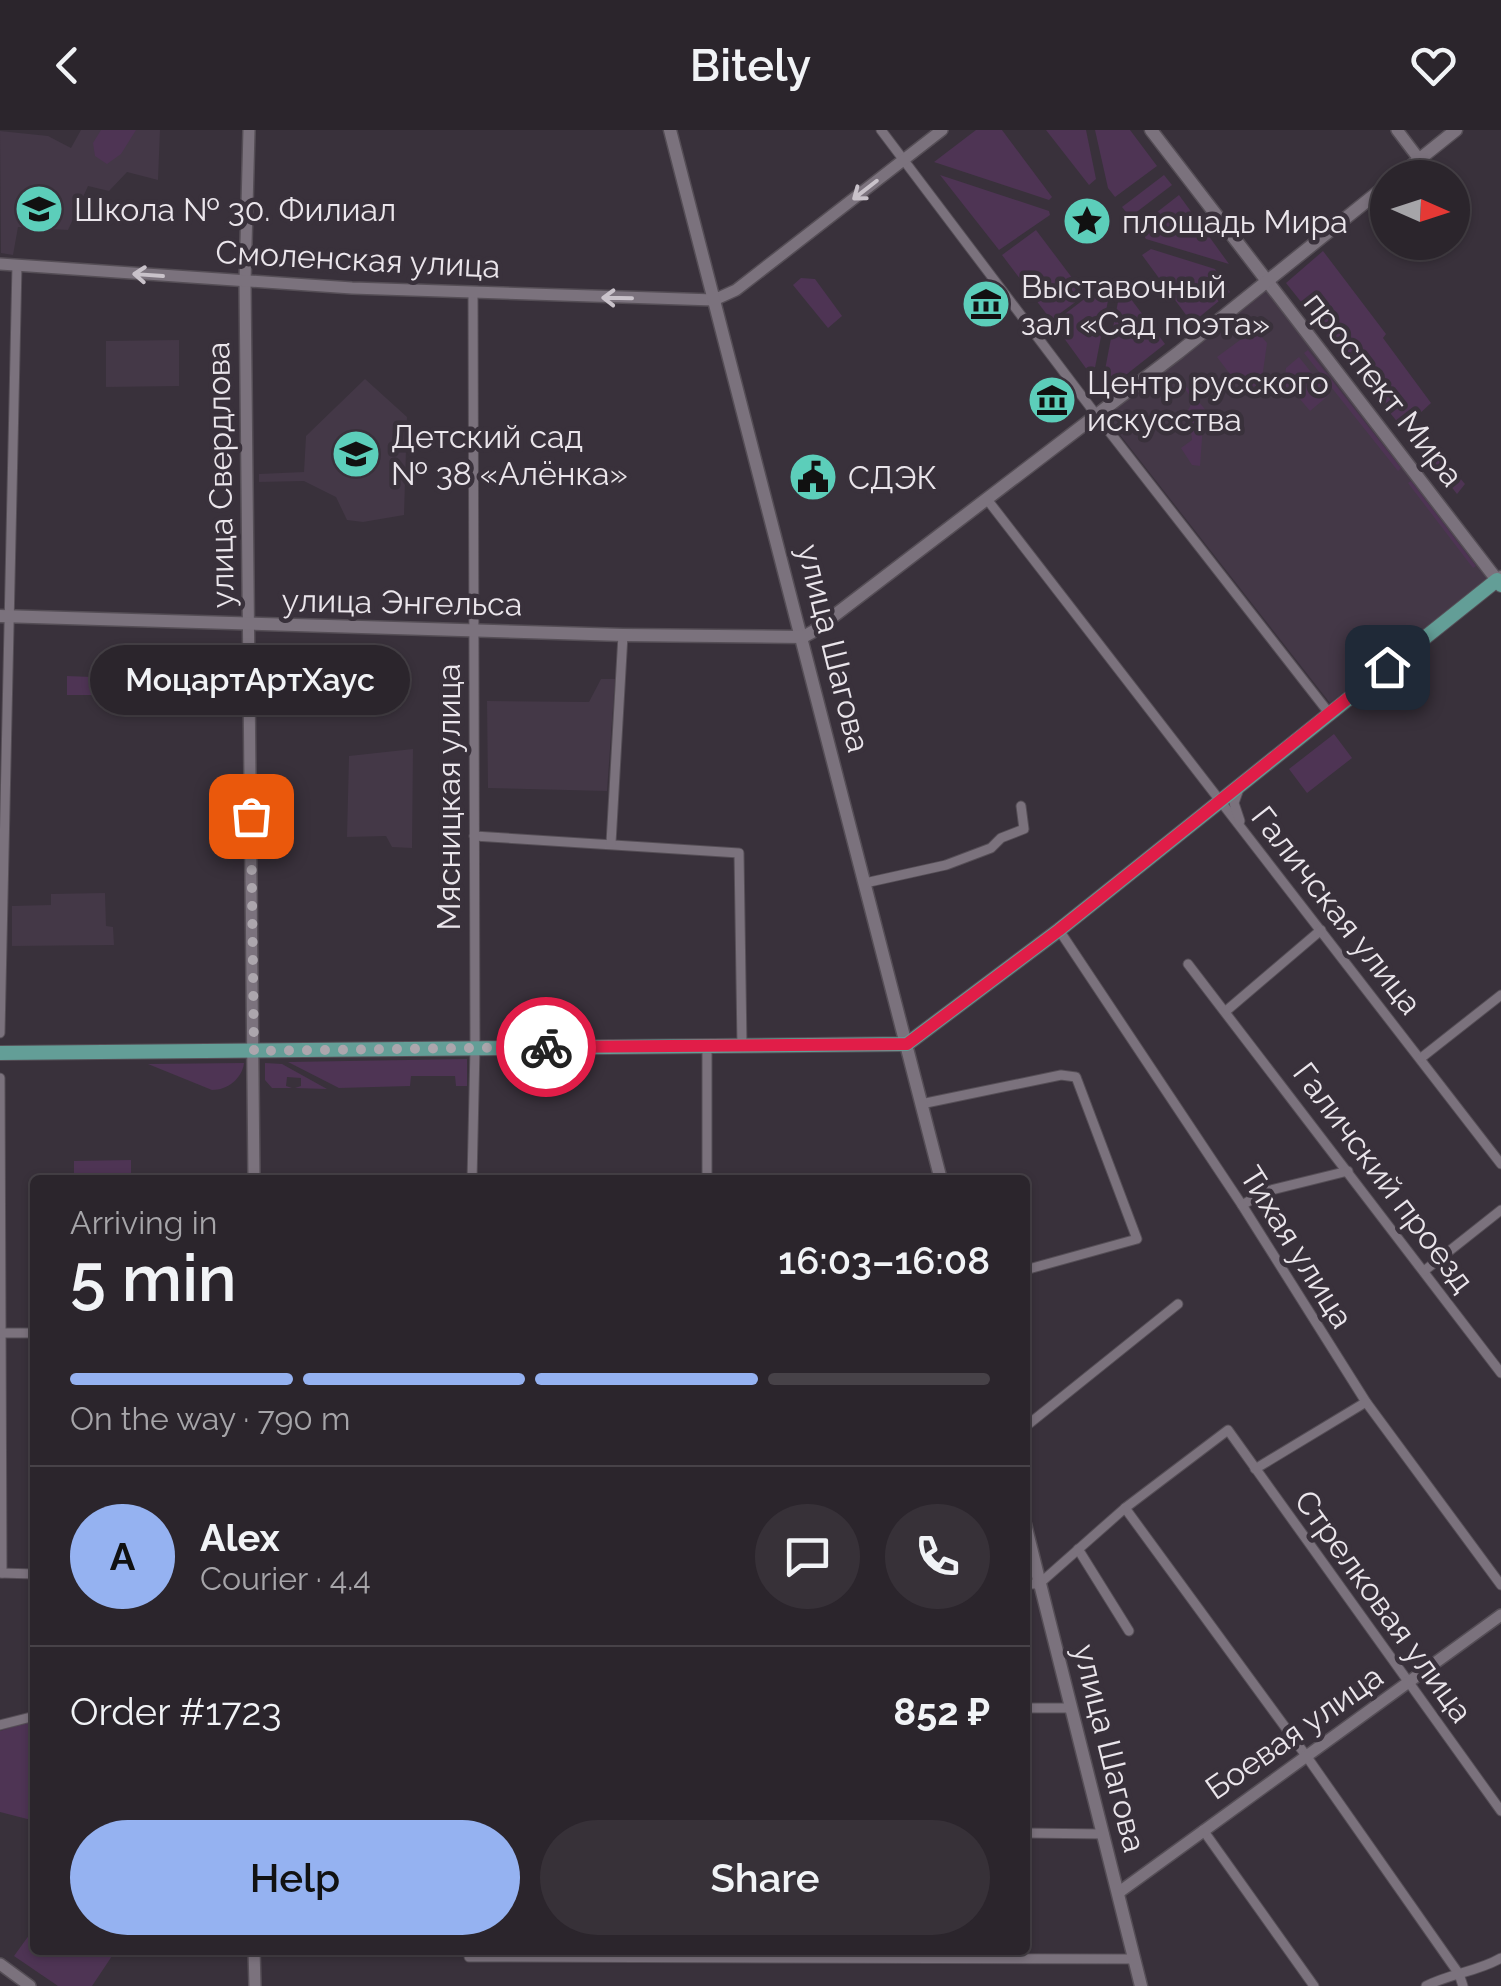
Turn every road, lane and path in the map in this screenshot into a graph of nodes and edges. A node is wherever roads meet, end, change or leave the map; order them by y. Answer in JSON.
{"nodes":[{"id":1,"x":249,"y":130,"type":"edge"},
{"id":2,"x":670,"y":130,"type":"edge"},
{"id":3,"x":881,"y":130,"type":"edge"},
{"id":4,"x":942,"y":130,"type":"edge"},
{"id":5,"x":1151,"y":130,"type":"edge"},
{"id":6,"x":1397,"y":130,"type":"edge"},
{"id":7,"x":1456,"y":130,"type":"edge"},
{"id":8,"x":1419,"y":159,"type":"joint"},
{"id":9,"x":903,"y":160,"type":"junction"},
{"id":10,"x":1370,"y":199,"type":"edge"},
{"id":11,"x":0,"y":264,"type":"edge"},
{"id":12,"x":17,"y":265,"type":"junction"},
{"id":13,"x":245,"y":282,"type":"junction"},
{"id":14,"x":1267,"y":282,"type":"junction"},
{"id":15,"x":473,"y":294,"type":"junction"},
{"id":16,"x":714,"y":300,"type":"junction"},
{"id":17,"x":1097,"y":416,"type":"junction"},
{"id":18,"x":986,"y":498,"type":"junction"},
{"id":19,"x":1500,"y":581,"type":"edge"},
{"id":20,"x":5,"y":616,"type":"edge"},
{"id":21,"x":249,"y":625,"type":"junction"},
{"id":22,"x":472,"y":631,"type":"junction"},
{"id":23,"x":623,"y":635,"type":"junction"},
{"id":24,"x":802,"y":637,"type":"junction"},
{"id":25,"x":1329,"y":712,"type":"junction"},
{"id":26,"x":1248,"y":776,"type":"junction"},
{"id":27,"x":1220,"y":800,"type":"junction"},
{"id":28,"x":1021,"y":806,"type":"dead end"},
{"id":29,"x":1246,"y":833,"type":"junction"},
{"id":30,"x":474,"y":836,"type":"junction"},
{"id":31,"x":611,"y":843,"type":"junction"},
{"id":32,"x":865,"y":882,"type":"junction"},
{"id":33,"x":1059,"y":930,"type":"junction"},
{"id":34,"x":1320,"y":930,"type":"junction"},
{"id":35,"x":1188,"y":964,"type":"dead end"},
{"id":36,"x":1501,"y":995,"type":"edge"},
{"id":37,"x":1226,"y":1011,"type":"junction"},
{"id":38,"x":0,"y":1033,"type":"edge"},
{"id":39,"x":907,"y":1044,"type":"junction"},
{"id":40,"x":707,"y":1046,"type":"junction"},
{"id":41,"x":742,"y":1046,"type":"junction"},
{"id":42,"x":475,"y":1048,"type":"junction"},
{"id":43,"x":254,"y":1051,"type":"junction"},
{"id":44,"x":0,"y":1053,"type":"edge"},
{"id":45,"x":1422,"y":1058,"type":"junction"},
{"id":46,"x":0,"y":1078,"type":"edge"},
{"id":47,"x":921,"y":1104,"type":"junction"},
{"id":48,"x":1501,"y":1164,"type":"edge"},
{"id":49,"x":1348,"y":1171,"type":"junction"},
{"id":50,"x":254,"y":1175,"type":"edge"},
{"id":51,"x":472,"y":1175,"type":"edge"},
{"id":52,"x":707,"y":1175,"type":"edge"},
{"id":53,"x":940,"y":1175,"type":"edge"},
{"id":54,"x":1242,"y":1206,"type":"junction"},
{"id":55,"x":1501,"y":1210,"type":"edge"},
{"id":56,"x":1030,"y":1269,"type":"edge"},
{"id":57,"x":1424,"y":1271,"type":"junction"},
{"id":58,"x":1178,"y":1304,"type":"dead end"},
{"id":59,"x":30,"y":1332,"type":"edge"},
{"id":60,"x":2,"y":1333,"type":"edge"},
{"id":61,"x":1501,"y":1373,"type":"edge"},
{"id":62,"x":1366,"y":1402,"type":"junction"},
{"id":63,"x":1030,"y":1423,"type":"edge"},
{"id":64,"x":1255,"y":1469,"type":"junction"},
{"id":65,"x":1126,"y":1508,"type":"junction"},
{"id":66,"x":1078,"y":1550,"type":"junction"},
{"id":67,"x":1,"y":1573,"type":"edge"},
{"id":68,"x":30,"y":1574,"type":"edge"},
{"id":69,"x":1032,"y":1584,"type":"edge"},
{"id":70,"x":1501,"y":1585,"type":"edge"},
{"id":71,"x":1501,"y":1615,"type":"edge"},
{"id":72,"x":1129,"y":1631,"type":"dead end"},
{"id":73,"x":1408,"y":1684,"type":"junction"},
{"id":74,"x":1030,"y":1708,"type":"edge"},
{"id":75,"x":1074,"y":1708,"type":"junction"},
{"id":76,"x":30,"y":1717,"type":"edge"},
{"id":77,"x":0,"y":1725,"type":"edge"},
{"id":78,"x":1307,"y":1756,"type":"junction"},
{"id":79,"x":1501,"y":1811,"type":"edge"},
{"id":80,"x":1203,"y":1830,"type":"junction"},
{"id":81,"x":1030,"y":1834,"type":"edge"},
{"id":82,"x":1104,"y":1834,"type":"junction"},
{"id":83,"x":1118,"y":1893,"type":"junction"},
{"id":84,"x":254,"y":1955,"type":"edge"},
{"id":85,"x":468,"y":1955,"type":"edge"},
{"id":86,"x":627,"y":1955,"type":"edge"},
{"id":87,"x":926,"y":1955,"type":"edge"},
{"id":88,"x":1501,"y":1958,"type":"edge"},
{"id":89,"x":1134,"y":1960,"type":"junction"},
{"id":90,"x":0,"y":1964,"type":"edge"},
{"id":91,"x":1459,"y":1974,"type":"junction"},
{"id":92,"x":30,"y":1986,"type":"edge"},
{"id":93,"x":254,"y":1986,"type":"edge"},
{"id":94,"x":1142,"y":1986,"type":"edge"},
{"id":95,"x":1314,"y":1986,"type":"edge"},
{"id":96,"x":1426,"y":1986,"type":"edge"},
{"id":97,"x":1462,"y":1986,"type":"edge"}],
"edges":[{"from":1,"to":13,"type":"street","name":"улица Свердлова"},
{"from":2,"to":16,"type":"main road","name":"улица Шагова"},
{"from":3,"to":9,"type":"street"},
{"from":4,"to":9,"type":"street"},
{"from":5,"to":14,"type":"main road","name":"проспект Мира"},
{"from":6,"to":8,"type":"street"},
{"from":7,"to":8,"type":"main road"},
{"from":9,"to":16,"type":"street","one_way":true},
{"from":9,"to":17,"type":"street"},
{"from":10,"to":14,"type":"main road"},
{"from":11,"to":12,"type":"street","name":"Смоленская улица"},
{"from":13,"to":12,"type":"street","name":"Смоленская улица","one_way":true},
{"from":12,"to":20,"type":"street"},
{"from":13,"to":15,"type":"street","name":"Смоленская улица"},
{"from":13,"to":21,"type":"street","name":"улица Свердлова"},
{"from":14,"to":17,"type":"main road"},
{"from":14,"to":19,"type":"main road","name":"проспект Мира"},
{"from":16,"to":15,"type":"street","name":"Смоленская улица","one_way":true},
{"from":15,"to":22,"type":"street","name":"Мясницкая улица"},
{"from":16,"to":24,"type":"main road","name":"улица Шагова"},
{"from":17,"to":18,"type":"main road"},
{"from":17,"to":25,"type":"street"},
{"from":18,"to":24,"type":"main road"},
{"from":18,"to":27,"type":"street","name":"Галичская улица"},
{"from":19,"to":25,"type":"main road"},
{"from":20,"to":21,"type":"main road","name":"улица Энгельса"},
{"from":20,"to":38,"type":"street"},
{"from":21,"to":22,"type":"main road","name":"улица Энгельса"},
{"from":21,"to":43,"type":"street","name":"улица Свердлова"},
{"from":22,"to":23,"type":"main road","name":"улица Энгельса"},
{"from":22,"to":30,"type":"street","name":"Мясницкая улица"},
{"from":23,"to":24,"type":"main road","name":"улица Энгельса"},
{"from":23,"to":31,"type":"street"},
{"from":24,"to":32,"type":"main road","name":"улица Шагова"},
{"from":25,"to":26,"type":"main road"},
{"from":26,"to":27,"type":"main road"},
{"from":26,"to":29,"type":"street"},
{"from":27,"to":29,"type":"street","name":"Галичская улица"},
{"from":27,"to":33,"type":"main road"},
{"from":28,"to":32,"type":"street"},
{"from":29,"to":34,"type":"street","name":"Галичская улица"},
{"from":30,"to":31,"type":"street"},
{"from":30,"to":42,"type":"street","name":"Мясницкая улица"},
{"from":31,"to":41,"type":"street"},
{"from":32,"to":39,"type":"main road","name":"улица Шагова"},
{"from":33,"to":39,"type":"main road"},
{"from":33,"to":54,"type":"street","name":"Тихая улица"},
{"from":34,"to":37,"type":"street"},
{"from":34,"to":45,"type":"street","name":"Галичская улица"},
{"from":35,"to":37,"type":"street","name":"Галичский проезд"},
{"from":36,"to":45,"type":"street"},
{"from":37,"to":49,"type":"street","name":"Галичский проезд"},
{"from":39,"to":41,"type":"main road"},
{"from":39,"to":47,"type":"main road","name":"улица Шагова"},
{"from":40,"to":41,"type":"main road"},
{"from":40,"to":42,"type":"main road"},
{"from":40,"to":52,"type":"street"},
{"from":42,"to":43,"type":"main road"},
{"from":42,"to":51,"type":"street","name":"Мясницкая улица"},
{"from":43,"to":44,"type":"main road"},
{"from":43,"to":50,"type":"street","name":"улица Свердлова"},
{"from":45,"to":48,"type":"street","name":"Галичская улица"},
{"from":46,"to":60,"type":"street"},
{"from":47,"to":53,"type":"main road","name":"улица Шагова"},
{"from":47,"to":56,"type":"street"},
{"from":49,"to":54,"type":"street"},
{"from":49,"to":57,"type":"street","name":"Галичский проезд"},
{"from":54,"to":62,"type":"street","name":"Тихая улица"},
{"from":55,"to":57,"type":"street"},
{"from":57,"to":61,"type":"street","name":"Галичский проезд"},
{"from":58,"to":63,"type":"street"},
{"from":59,"to":60,"type":"street"},
{"from":60,"to":67,"type":"street"},
{"from":62,"to":64,"type":"street"},
{"from":62,"to":70,"type":"street","name":"Тихая улица"},
{"from":64,"to":65,"type":"street","name":"Стрелковая улица"},
{"from":64,"to":73,"type":"street","name":"Стрелковая улица"},
{"from":65,"to":66,"type":"street"},
{"from":65,"to":78,"type":"street"},
{"from":66,"to":69,"type":"street"},
{"from":66,"to":72,"type":"street"},
{"from":67,"to":68,"type":"street"},
{"from":69,"to":75,"type":"main road","name":"улица Шагова"},
{"from":71,"to":73,"type":"street","name":"Боевая улица"},
{"from":73,"to":78,"type":"street","name":"Боевая улица"},
{"from":73,"to":79,"type":"street","name":"Стрелковая улица"},
{"from":74,"to":75,"type":"street"},
{"from":75,"to":82,"type":"main road","name":"улица Шагова"},
{"from":76,"to":77,"type":"street"},
{"from":78,"to":80,"type":"street","name":"Боевая улица"},
{"from":78,"to":91,"type":"street"},
{"from":80,"to":83,"type":"street","name":"Боевая улица"},
{"from":80,"to":95,"type":"street"},
{"from":81,"to":82,"type":"street"},
{"from":82,"to":83,"type":"main road","name":"улица Шагова"},
{"from":83,"to":89,"type":"main road","name":"улица Шагова"},
{"from":84,"to":93,"type":"street"},
{"from":85,"to":86,"type":"street"},
{"from":87,"to":89,"type":"street"},
{"from":88,"to":91,"type":"street"},
{"from":89,"to":94,"type":"main road","name":"улица Шагова"},
{"from":90,"to":92,"type":"street"},
{"from":91,"to":96,"type":"street"},
{"from":91,"to":97,"type":"street"}]}
